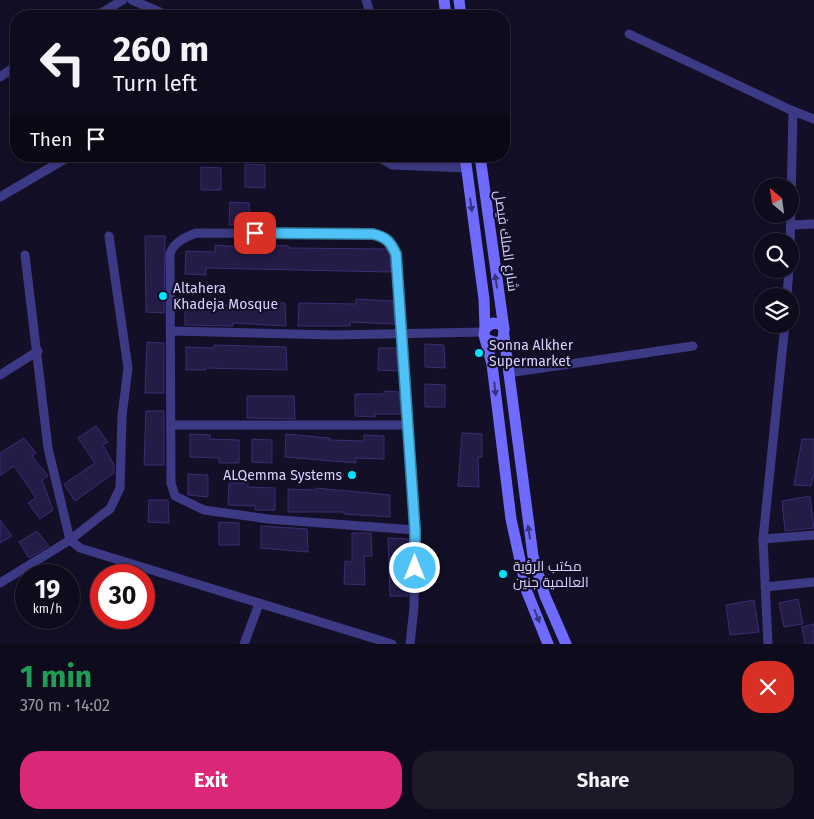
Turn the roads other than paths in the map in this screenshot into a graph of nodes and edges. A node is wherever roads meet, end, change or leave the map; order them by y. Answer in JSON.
{"nodes":[{"id":1,"x":123,"y":0,"type":"edge"},
{"id":2,"x":132,"y":0,"type":"edge"},
{"id":3,"x":106,"y":10,"type":"edge"},
{"id":4,"x":155,"y":10,"type":"edge"},
{"id":5,"x":629,"y":34,"type":"dead end"},
{"id":6,"x":793,"y":111,"type":"junction"},
{"id":7,"x":814,"y":119,"type":"edge"},
{"id":8,"x":60,"y":162,"type":"edge"},
{"id":9,"x":387,"y":162,"type":"edge"},
{"id":10,"x":466,"y":162,"type":"edge"},
{"id":11,"x":481,"y":162,"type":"edge"},
{"id":12,"x":0,"y":197,"type":"edge"},
{"id":13,"x":814,"y":224,"type":"edge"},
{"id":14,"x":792,"y":225,"type":"junction"},
{"id":15,"x":791,"y":233,"type":"edge"},
{"id":16,"x":109,"y":236,"type":"dead end"},
{"id":17,"x":25,"y":255,"type":"dead end"},
{"id":18,"x":172,"y":331,"type":"junction"},
{"id":19,"x":504,"y":333,"type":"junction"},
{"id":20,"x":784,"y":333,"type":"edge"},
{"id":21,"x":401,"y":334,"type":"junction"},
{"id":22,"x":486,"y":334,"type":"junction"},
{"id":23,"x":693,"y":346,"type":"dead end"},
{"id":24,"x":38,"y":351,"type":"junction"},
{"id":25,"x":508,"y":373,"type":"junction"},
{"id":26,"x":0,"y":376,"type":"edge"},
{"id":27,"x":171,"y":425,"type":"junction"},
{"id":28,"x":407,"y":425,"type":"junction"},
{"id":29,"x":415,"y":530,"type":"junction"},
{"id":30,"x":814,"y":535,"type":"edge"},
{"id":31,"x":763,"y":539,"type":"junction"},
{"id":32,"x":70,"y":540,"type":"junction"},
{"id":33,"x":814,"y":582,"type":"edge"},
{"id":34,"x":0,"y":583,"type":"edge"},
{"id":35,"x":765,"y":588,"type":"junction"},
{"id":36,"x":259,"y":604,"type":"junction"},
{"id":37,"x":244,"y":644,"type":"edge"},
{"id":38,"x":392,"y":644,"type":"edge"},
{"id":39,"x":410,"y":644,"type":"edge"},
{"id":40,"x":548,"y":644,"type":"edge"},
{"id":41,"x":566,"y":644,"type":"edge"},
{"id":42,"x":768,"y":644,"type":"edge"}],
"edges":[{"from":1,"to":3,"type":"street"},
{"from":2,"to":4,"type":"street"},
{"from":5,"to":6,"type":"street"},
{"from":6,"to":7,"type":"street"},
{"from":6,"to":14,"type":"street"},
{"from":8,"to":12,"type":"street"},
{"from":9,"to":10,"type":"street"},
{"from":10,"to":22,"type":"main road","one_way":true},
{"from":19,"to":11,"type":"main road","name":"شارع الملك فيصل","one_way":true},
{"from":13,"to":14,"type":"street"},
{"from":14,"to":15,"type":"street"},
{"from":16,"to":32,"type":"street"},
{"from":17,"to":24,"type":"street"},
{"from":18,"to":21,"type":"street"},
{"from":18,"to":21,"type":"street"},
{"from":18,"to":27,"type":"street"},
{"from":19,"to":22,"type":"main road"},
{"from":19,"to":22,"type":"main road"},
{"from":19,"to":25,"type":"main road","name":"شارع الملك فيصل"},
{"from":20,"to":31,"type":"street"},
{"from":21,"to":22,"type":"street"},
{"from":21,"to":28,"type":"street"},
{"from":22,"to":40,"type":"main road","one_way":true},
{"from":23,"to":25,"type":"street"},
{"from":24,"to":26,"type":"street"},
{"from":24,"to":32,"type":"street"},
{"from":41,"to":25,"type":"main road","name":"شارع الملك فيصل","one_way":true},
{"from":27,"to":28,"type":"street"},
{"from":27,"to":29,"type":"street"},
{"from":28,"to":29,"type":"street"},
{"from":29,"to":39,"type":"street"},
{"from":30,"to":31,"type":"street"},
{"from":31,"to":35,"type":"street"},
{"from":32,"to":34,"type":"street"},
{"from":32,"to":36,"type":"street"},
{"from":33,"to":35,"type":"street"},
{"from":35,"to":42,"type":"street"},
{"from":36,"to":37,"type":"street"},
{"from":36,"to":38,"type":"street"}]}
